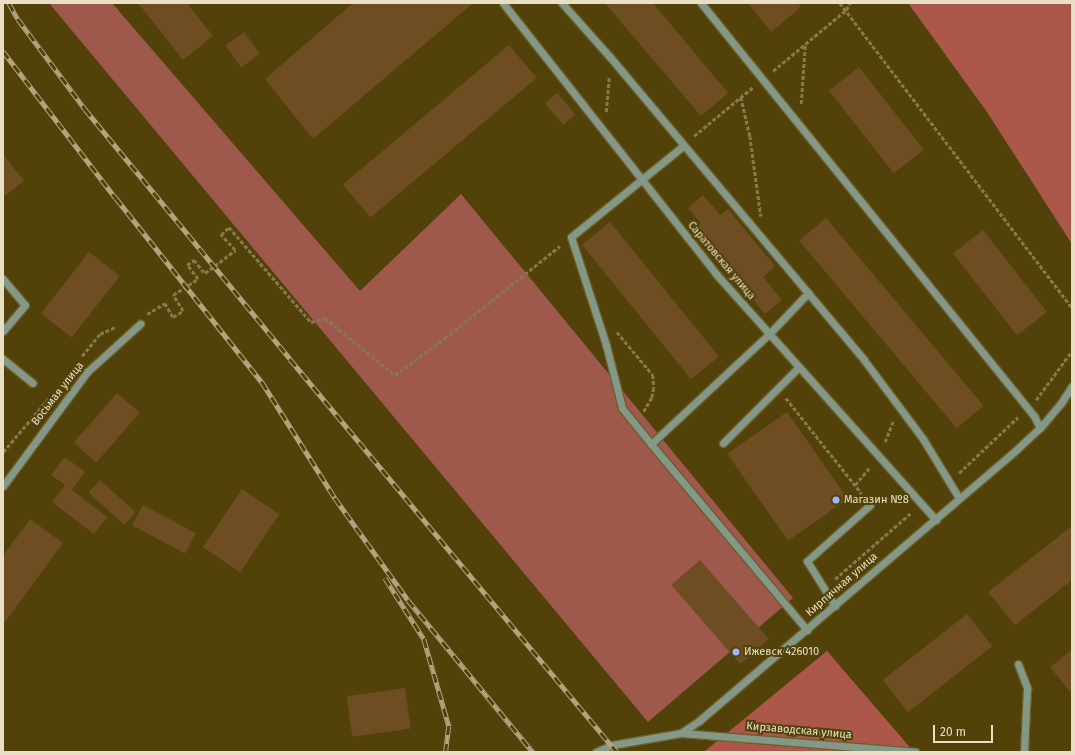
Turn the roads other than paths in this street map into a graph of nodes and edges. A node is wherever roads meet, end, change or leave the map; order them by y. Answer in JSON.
{"nodes":[{"id":1,"x":503,"y":3,"type":"edge"},
{"id":2,"x":562,"y":3,"type":"edge"},
{"id":3,"x":701,"y":3,"type":"edge"},
{"id":4,"x":683,"y":146,"type":"junction"},
{"id":5,"x":641,"y":180,"type":"junction"},
{"id":6,"x":3,"y":279,"type":"edge"},
{"id":7,"x":808,"y":293,"type":"junction"},
{"id":8,"x":140,"y":324,"type":"dead end"},
{"id":9,"x":3,"y":331,"type":"edge"},
{"id":10,"x":769,"y":334,"type":"junction"},
{"id":11,"x":3,"y":359,"type":"edge"},
{"id":12,"x":799,"y":367,"type":"junction"},
{"id":13,"x":33,"y":383,"type":"dead end"},
{"id":14,"x":1072,"y":386,"type":"edge"},
{"id":15,"x":1040,"y":428,"type":"junction"},
{"id":16,"x":723,"y":443,"type":"dead end"},
{"id":17,"x":651,"y":444,"type":"junction"},
{"id":18,"x":3,"y":486,"type":"edge"},
{"id":19,"x":959,"y":498,"type":"junction"},
{"id":20,"x":870,"y":506,"type":"road end"},
{"id":21,"x":936,"y":520,"type":"junction"},
{"id":22,"x":835,"y":606,"type":"junction"},
{"id":23,"x":807,"y":630,"type":"junction"},
{"id":24,"x":1018,"y":664,"type":"dead end"},
{"id":25,"x":681,"y":732,"type":"junction"},
{"id":26,"x":596,"y":752,"type":"edge"},
{"id":27,"x":916,"y":752,"type":"edge"},
{"id":28,"x":1024,"y":752,"type":"edge"}],
"edges":[{"from":1,"to":5,"type":"street","name":"Саратовская улица"},
{"from":2,"to":4,"type":"street"},
{"from":3,"to":15,"type":"street"},
{"from":4,"to":5,"type":"street"},
{"from":4,"to":7,"type":"street"},
{"from":5,"to":10,"type":"street","name":"Саратовская улица"},
{"from":5,"to":17,"type":"street"},
{"from":6,"to":9,"type":"street"},
{"from":7,"to":10,"type":"street"},
{"from":7,"to":19,"type":"street"},
{"from":8,"to":18,"type":"street","name":"Восьмая улица"},
{"from":10,"to":12,"type":"street","name":"Саратовская улица"},
{"from":10,"to":17,"type":"street"},
{"from":11,"to":13,"type":"street"},
{"from":12,"to":16,"type":"street"},
{"from":12,"to":21,"type":"street","name":"Саратовская улица"},
{"from":14,"to":15,"type":"street","name":"Кирпичная улица"},
{"from":15,"to":19,"type":"street","name":"Кирпичная улица"},
{"from":17,"to":23,"type":"street"},
{"from":19,"to":21,"type":"street","name":"Кирпичная улица"},
{"from":20,"to":22,"type":"street"},
{"from":21,"to":22,"type":"street","name":"Кирпичная улица"},
{"from":22,"to":23,"type":"street","name":"Кирпичная улица"},
{"from":23,"to":25,"type":"street","name":"Кирпичная улица"},
{"from":24,"to":28,"type":"street"},
{"from":25,"to":26,"type":"street","name":"Кирпичная улица"},
{"from":25,"to":27,"type":"street","name":"Кирзаводская улица"}]}
